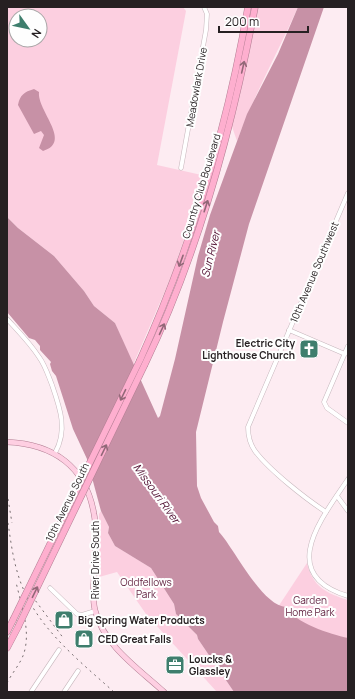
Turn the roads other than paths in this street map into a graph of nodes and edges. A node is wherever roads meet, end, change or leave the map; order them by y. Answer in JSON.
{"nodes":[{"id":1,"x":204,"y":7,"type":"edge"},
{"id":2,"x":248,"y":7,"type":"edge"},
{"id":3,"x":255,"y":7,"type":"edge"},
{"id":4,"x":181,"y":168,"type":"dead end"},
{"id":5,"x":348,"y":193,"type":"edge"},
{"id":6,"x":7,"y":319,"type":"edge"},
{"id":7,"x":289,"y":330,"type":"junction"},
{"id":8,"x":348,"y":346,"type":"edge"},
{"id":9,"x":345,"y":354,"type":"junction"},
{"id":10,"x":143,"y":362,"type":"junction"},
{"id":11,"x":348,"y":423,"type":"edge"},
{"id":12,"x":7,"y":442,"type":"edge"},
{"id":13,"x":55,"y":453,"type":"junction"},
{"id":14,"x":348,"y":479,"type":"edge"},
{"id":15,"x":337,"y":496,"type":"junction"},
{"id":16,"x":348,"y":511,"type":"edge"},
{"id":17,"x":326,"y":512,"type":"junction"},
{"id":18,"x":50,"y":588,"type":"dead end"},
{"id":19,"x":348,"y":596,"type":"edge"},
{"id":20,"x":95,"y":611,"type":"junction"},
{"id":21,"x":7,"y":632,"type":"edge"},
{"id":22,"x":7,"y":648,"type":"edge"},
{"id":23,"x":59,"y":650,"type":"dead end"},
{"id":24,"x":78,"y":671,"type":"dead end"},
{"id":25,"x":32,"y":692,"type":"edge"},
{"id":26,"x":64,"y":692,"type":"edge"},
{"id":27,"x":164,"y":692,"type":"edge"}],
"edges":[{"from":1,"to":4,"type":"street","name":"Meadowlark Drive"},
{"from":2,"to":10,"type":"highway","name":"Country Club Boulevard","one_way":true},
{"from":10,"to":3,"type":"highway","name":"Country Club Boulevard","one_way":true},
{"from":5,"to":7,"type":"street","name":"10th Avenue Southwest"},
{"from":6,"to":13,"type":"street"},
{"from":7,"to":9,"type":"street"},
{"from":7,"to":17,"type":"street","name":"10th Avenue Southwest"},
{"from":8,"to":9,"type":"street"},
{"from":9,"to":11,"type":"street"},
{"from":10,"to":21,"type":"highway","name":"10th Avenue South","one_way":true,"bridge":true},
{"from":22,"to":10,"type":"highway","name":"10th Avenue South","one_way":true,"bridge":true},
{"from":12,"to":13,"type":"main road","name":"River Drive South"},
{"from":13,"to":20,"type":"main road","name":"River Drive South"},
{"from":14,"to":15,"type":"street"},
{"from":15,"to":16,"type":"street"},
{"from":15,"to":17,"type":"street"},
{"from":17,"to":19,"type":"street"},
{"from":18,"to":20,"type":"street"},
{"from":20,"to":27,"type":"main road","name":"River Drive South"},
{"from":23,"to":25,"type":"street"},
{"from":24,"to":26,"type":"street"}]}
